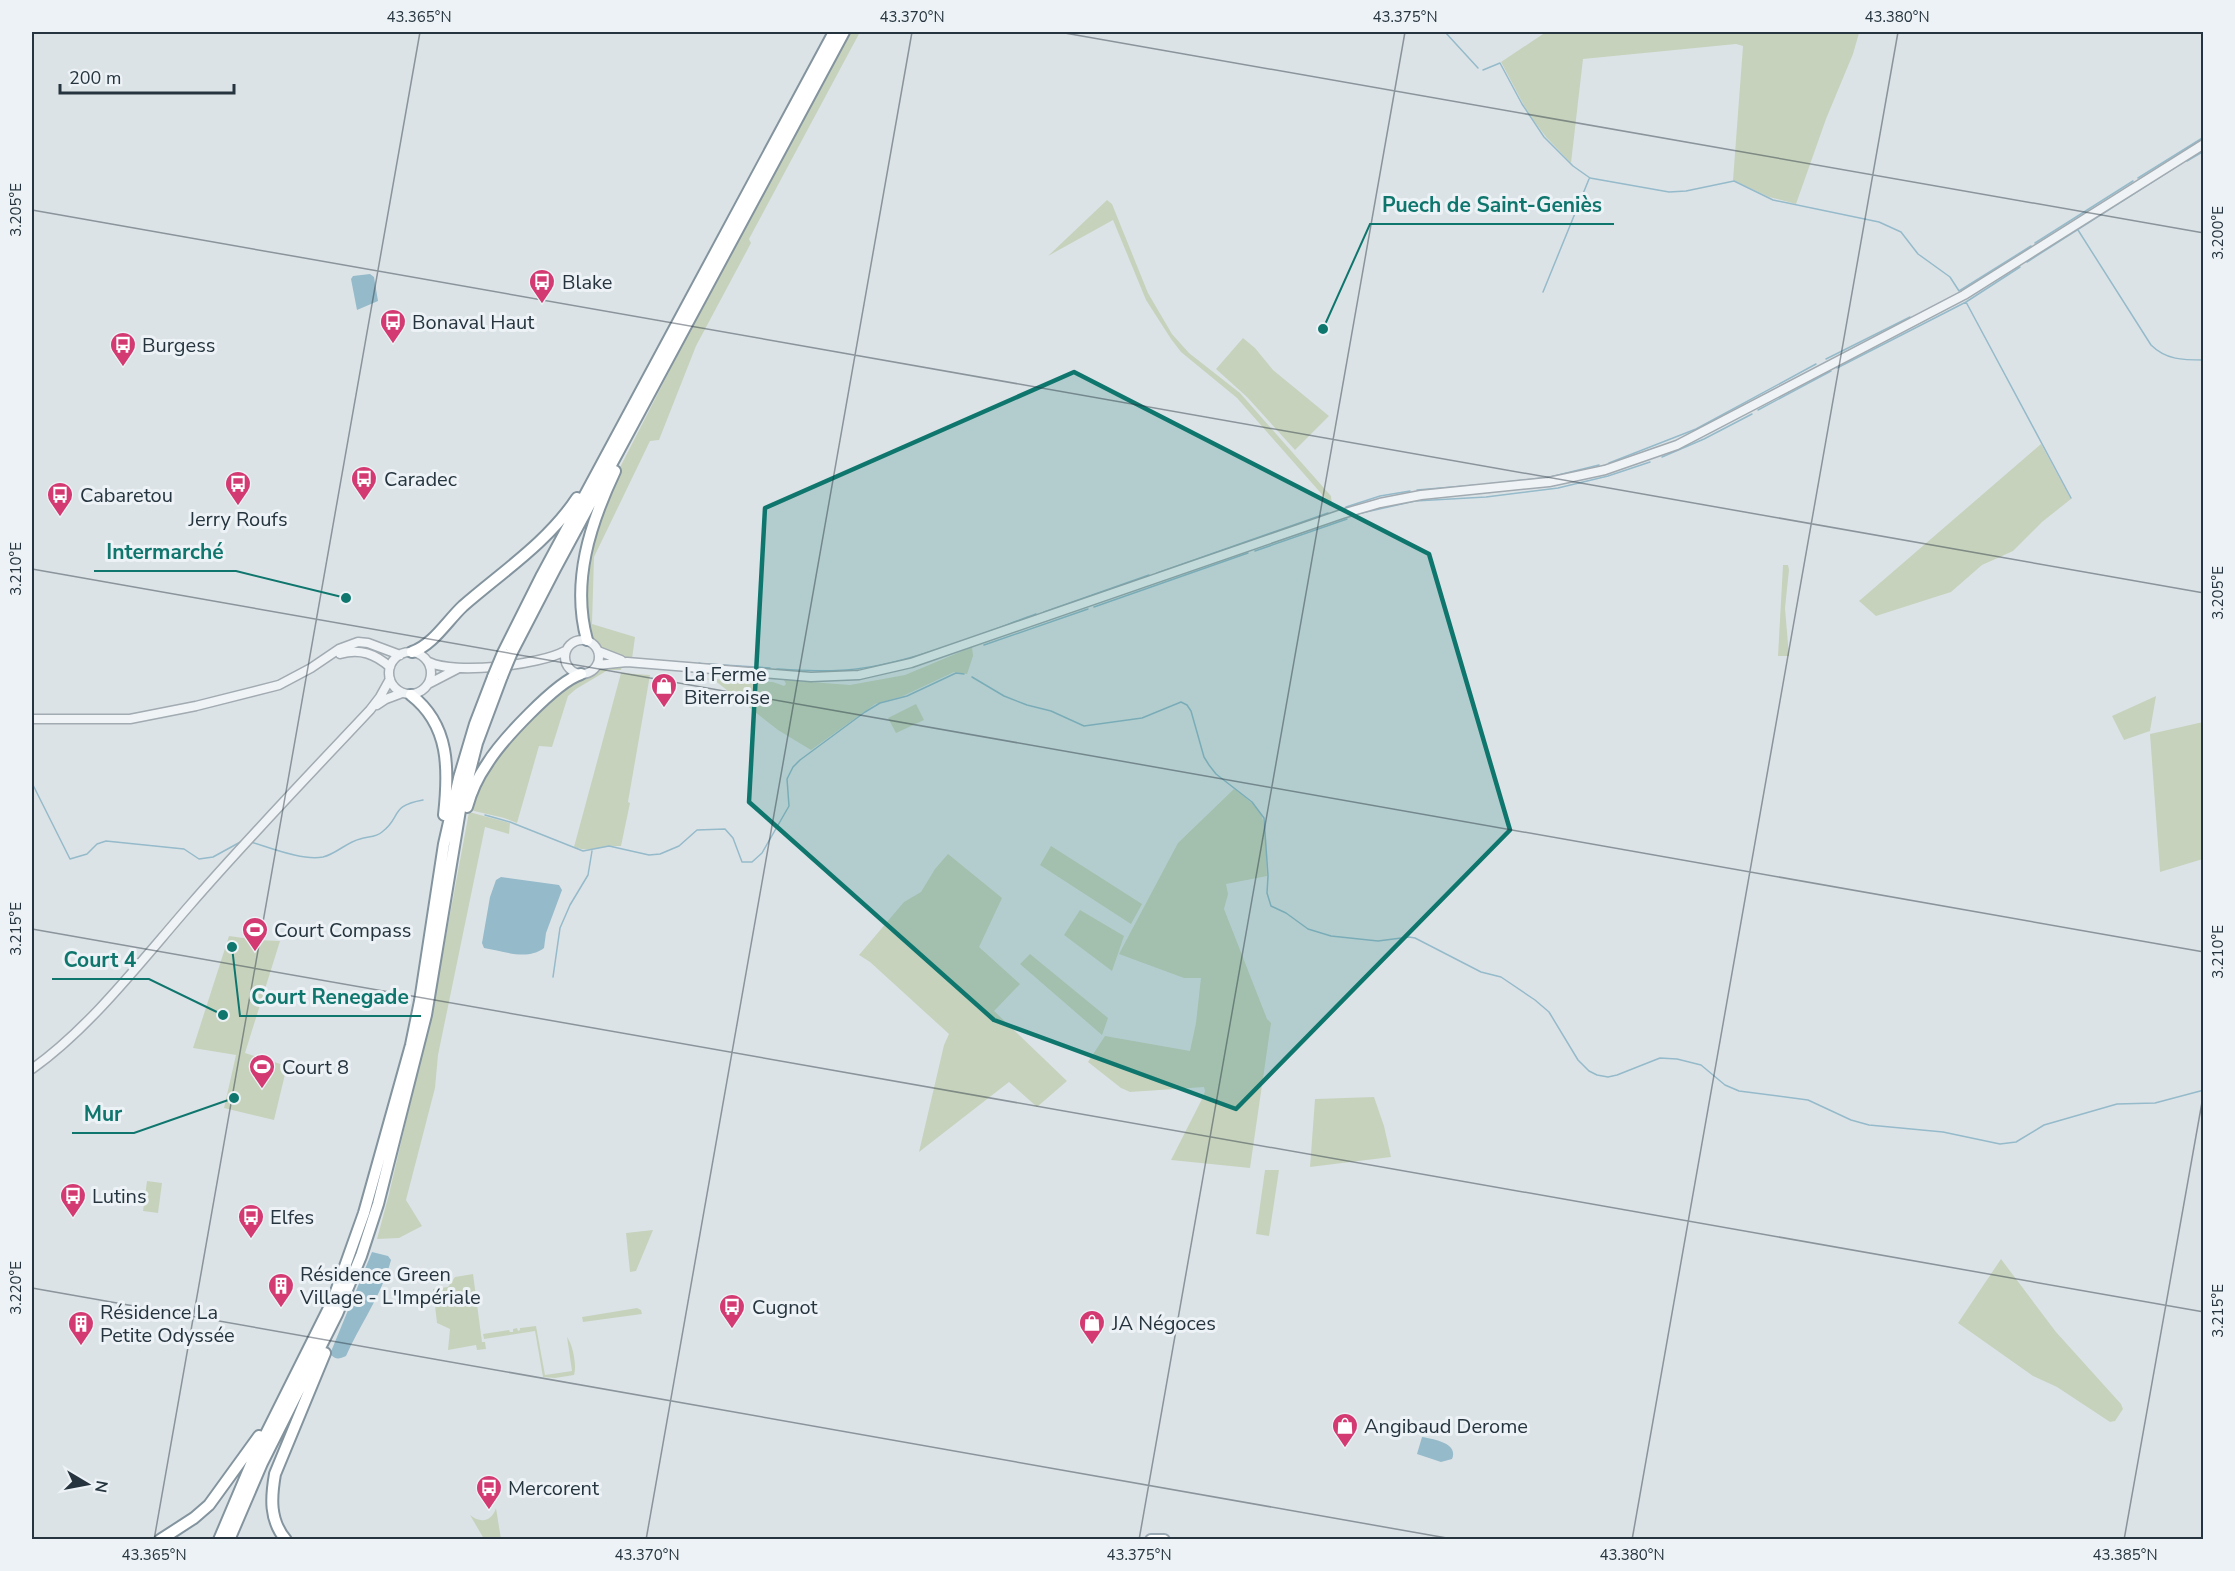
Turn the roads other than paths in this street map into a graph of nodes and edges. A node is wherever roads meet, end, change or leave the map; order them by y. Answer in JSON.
{"nodes":[{"id":1,"x":834,"y":32,"type":"edge"},
{"id":2,"x":844,"y":32,"type":"edge"},
{"id":3,"x":2204,"y":144,"type":"edge"},
{"id":4,"x":651,"y":391,"type":"junction"},
{"id":5,"x":634,"y":406,"type":"junction"},
{"id":6,"x":587,"y":640,"type":"junction"},
{"id":7,"x":565,"y":651,"type":"junction"},
{"id":8,"x":598,"y":651,"type":"junction"},
{"id":9,"x":412,"y":652,"type":"junction"},
{"id":10,"x":508,"y":652,"type":"junction"},
{"id":11,"x":400,"y":654,"type":"junction"},
{"id":12,"x":330,"y":656,"type":"junction"},
{"id":13,"x":539,"y":661,"type":"junction"},
{"id":14,"x":429,"y":662,"type":"junction"},
{"id":15,"x":627,"y":662,"type":"junction"},
{"id":16,"x":566,"y":665,"type":"junction"},
{"id":17,"x":597,"y":665,"type":"junction"},
{"id":18,"x":390,"y":667,"type":"junction"},
{"id":19,"x":457,"y":669,"type":"junction"},
{"id":20,"x":581,"y":674,"type":"junction"},
{"id":21,"x":497,"y":676,"type":"junction"},
{"id":22,"x":390,"y":679,"type":"junction"},
{"id":23,"x":430,"y":683,"type":"junction"},
{"id":24,"x":406,"y":694,"type":"junction"},
{"id":25,"x":370,"y":710,"type":"junction"},
{"id":26,"x":32,"y":719,"type":"edge"},
{"id":27,"x":448,"y":876,"type":"junction"},
{"id":28,"x":434,"y":910,"type":"junction"},
{"id":29,"x":32,"y":1069,"type":"edge"},
{"id":30,"x":359,"y":1251,"type":"junction"},
{"id":31,"x":294,"y":1380,"type":"junction"},
{"id":32,"x":160,"y":1539,"type":"edge"},
{"id":33,"x":219,"y":1539,"type":"edge"},
{"id":34,"x":229,"y":1539,"type":"edge"},
{"id":35,"x":286,"y":1539,"type":"edge"},
{"id":36,"x":1151,"y":1539,"type":"edge"},
{"id":37,"x":1164,"y":1539,"type":"edge"}],
"edges":[{"from":1,"to":5,"type":"main road"},
{"from":2,"to":4,"type":"main road"},
{"from":3,"to":15,"type":"street"},
{"from":4,"to":6,"type":"main road"},
{"from":4,"to":10,"type":"main road"},
{"from":5,"to":9,"type":"main road"},
{"from":5,"to":10,"type":"main road"},
{"from":6,"to":7,"type":"street"},
{"from":6,"to":8,"type":"street"},
{"from":7,"to":13,"type":"street"},
{"from":7,"to":16,"type":"street"},
{"from":8,"to":15,"type":"street"},
{"from":8,"to":17,"type":"street"},
{"from":9,"to":11,"type":"street"},
{"from":9,"to":14,"type":"street"},
{"from":10,"to":21,"type":"main road","bridge":true},
{"from":11,"to":12,"type":"street"},
{"from":11,"to":18,"type":"street"},
{"from":12,"to":18,"type":"street"},
{"from":12,"to":26,"type":"street"},
{"from":13,"to":16,"type":"street"},
{"from":13,"to":19,"type":"street"},
{"from":14,"to":19,"type":"street"},
{"from":14,"to":23,"type":"street"},
{"from":15,"to":17,"type":"street"},
{"from":16,"to":20,"type":"street"},
{"from":17,"to":20,"type":"street"},
{"from":18,"to":22,"type":"street"},
{"from":19,"to":23,"type":"street"},
{"from":20,"to":27,"type":"main road"},
{"from":21,"to":27,"type":"main road"},
{"from":21,"to":28,"type":"main road"},
{"from":22,"to":24,"type":"street"},
{"from":22,"to":25,"type":"street"},
{"from":23,"to":24,"type":"street"},
{"from":24,"to":25,"type":"street"},
{"from":24,"to":28,"type":"main road"},
{"from":25,"to":29,"type":"street"},
{"from":27,"to":30,"type":"main road"},
{"from":28,"to":30,"type":"main road"},
{"from":30,"to":31,"type":"main road"},
{"from":30,"to":34,"type":"main road"},
{"from":30,"to":35,"type":"main road"},
{"from":31,"to":32,"type":"main road"},
{"from":31,"to":33,"type":"main road"},
{"from":36,"to":37,"type":"main road"}]}
